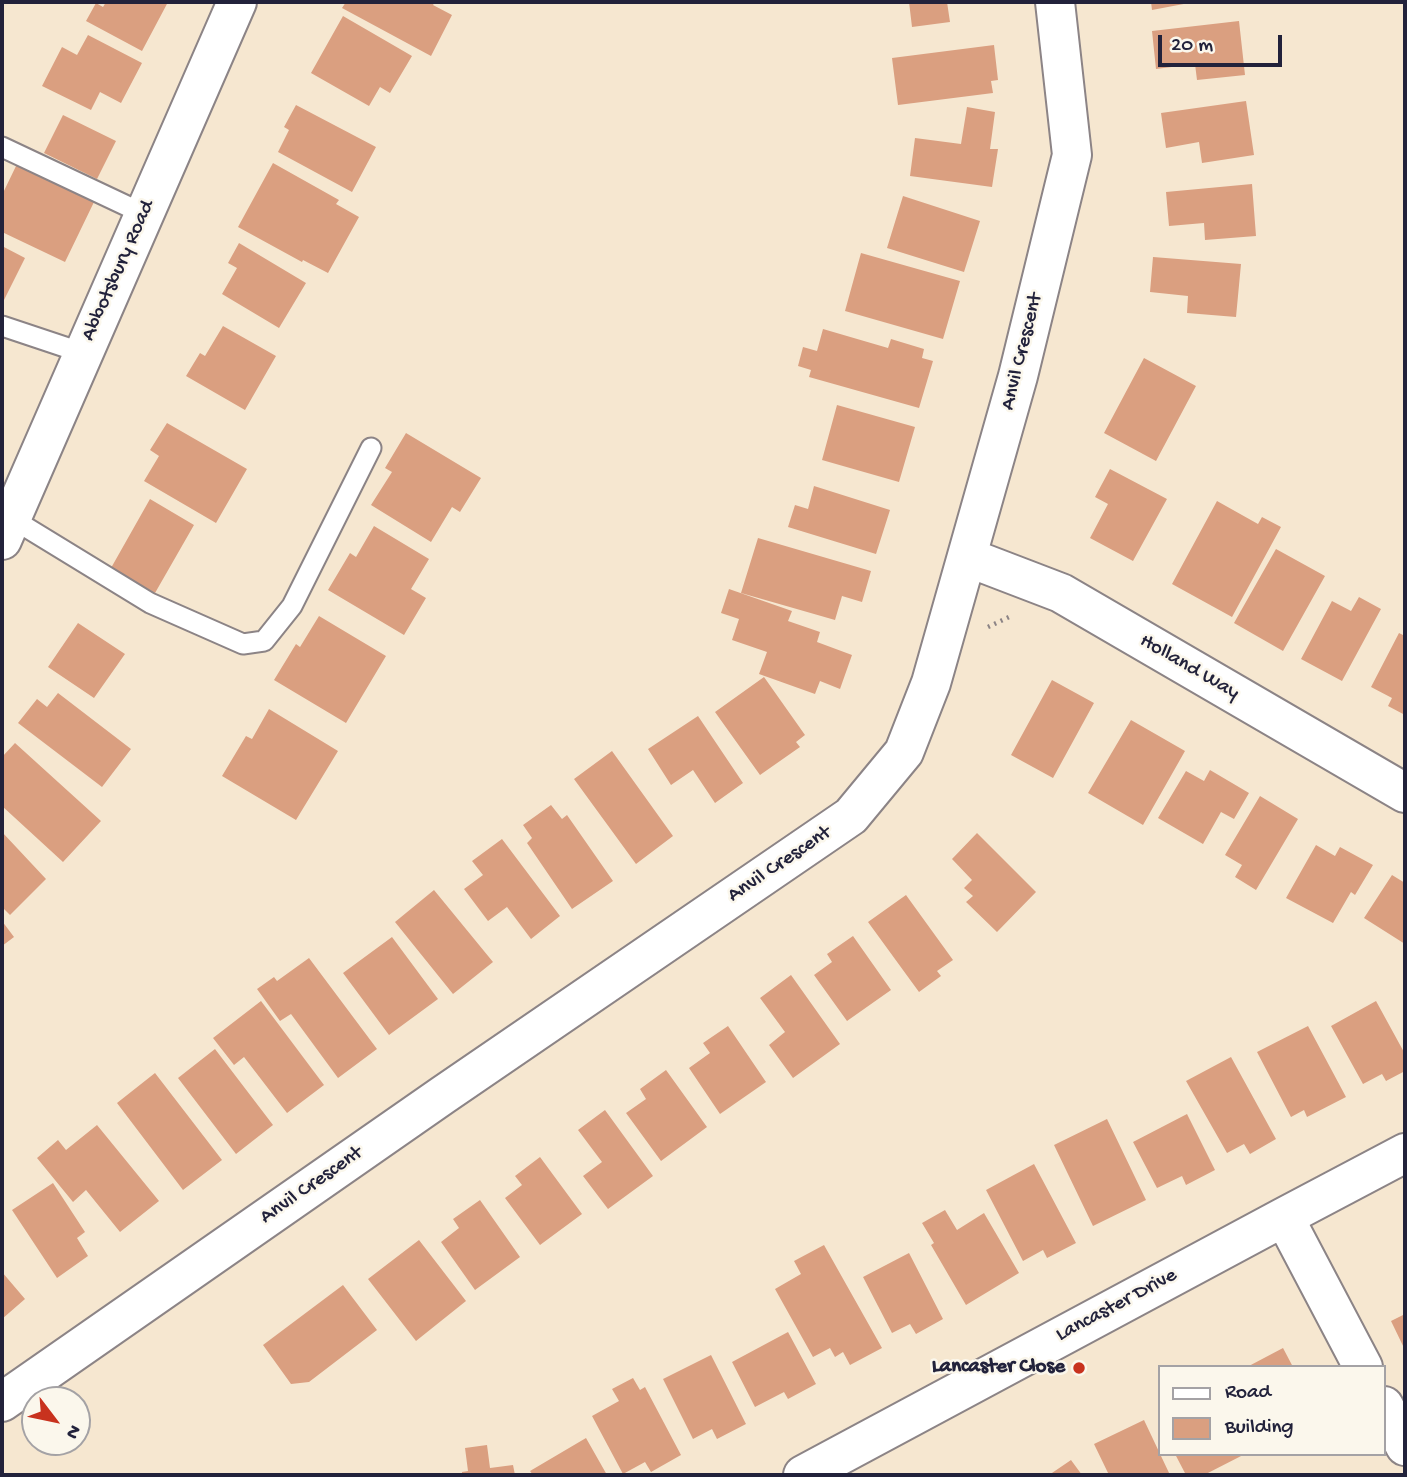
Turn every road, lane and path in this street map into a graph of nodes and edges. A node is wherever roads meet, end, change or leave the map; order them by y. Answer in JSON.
{"nodes":[{"id":1,"x":237,"y":2,"type":"edge"},
{"id":2,"x":1055,"y":2,"type":"edge"},
{"id":3,"x":2,"y":147,"type":"edge"},
{"id":4,"x":144,"y":214,"type":"junction"},
{"id":5,"x":2,"y":326,"type":"edge"},
{"id":6,"x":83,"y":353,"type":"junction"},
{"id":7,"x":371,"y":448,"type":"dead end"},
{"id":8,"x":7,"y":529,"type":"edge"},
{"id":9,"x":967,"y":557,"type":"junction"},
{"id":10,"x":1061,"y":593,"type":"junction"},
{"id":11,"x":940,"y":650,"type":"junction"},
{"id":12,"x":1405,"y":793,"type":"edge"},
{"id":13,"x":1405,"y":1153,"type":"edge"},
{"id":14,"x":1284,"y":1217,"type":"junction"},
{"id":15,"x":1362,"y":1365,"type":"edge"},
{"id":16,"x":2,"y":1402,"type":"edge"},
{"id":17,"x":1386,"y":1410,"type":"edge"},
{"id":18,"x":1405,"y":1446,"type":"edge"},
{"id":19,"x":803,"y":1475,"type":"edge"}],
"edges":[{"from":1,"to":4,"type":"street","name":"Abbotsbury Road"},
{"from":2,"to":9,"type":"street","name":"Anvil Crescent"},
{"from":3,"to":4,"type":"lane"},
{"from":4,"to":6,"type":"street","name":"Abbotsbury Road"},
{"from":5,"to":6,"type":"lane"},
{"from":6,"to":8,"type":"street","name":"Abbotsbury Road"},
{"from":7,"to":8,"type":"lane"},
{"from":9,"to":10,"type":"street","name":"Holland Way"},
{"from":9,"to":11,"type":"street","name":"Anvil Crescent"},
{"from":10,"to":11,"type":"path"},
{"from":10,"to":12,"type":"street","name":"Holland Way"},
{"from":11,"to":16,"type":"street","name":"Anvil Crescent"},
{"from":13,"to":14,"type":"street","name":"Lancaster Drive"},
{"from":14,"to":15,"type":"street"},
{"from":14,"to":19,"type":"street","name":"Lancaster Drive"},
{"from":17,"to":18,"type":"street"}]}
